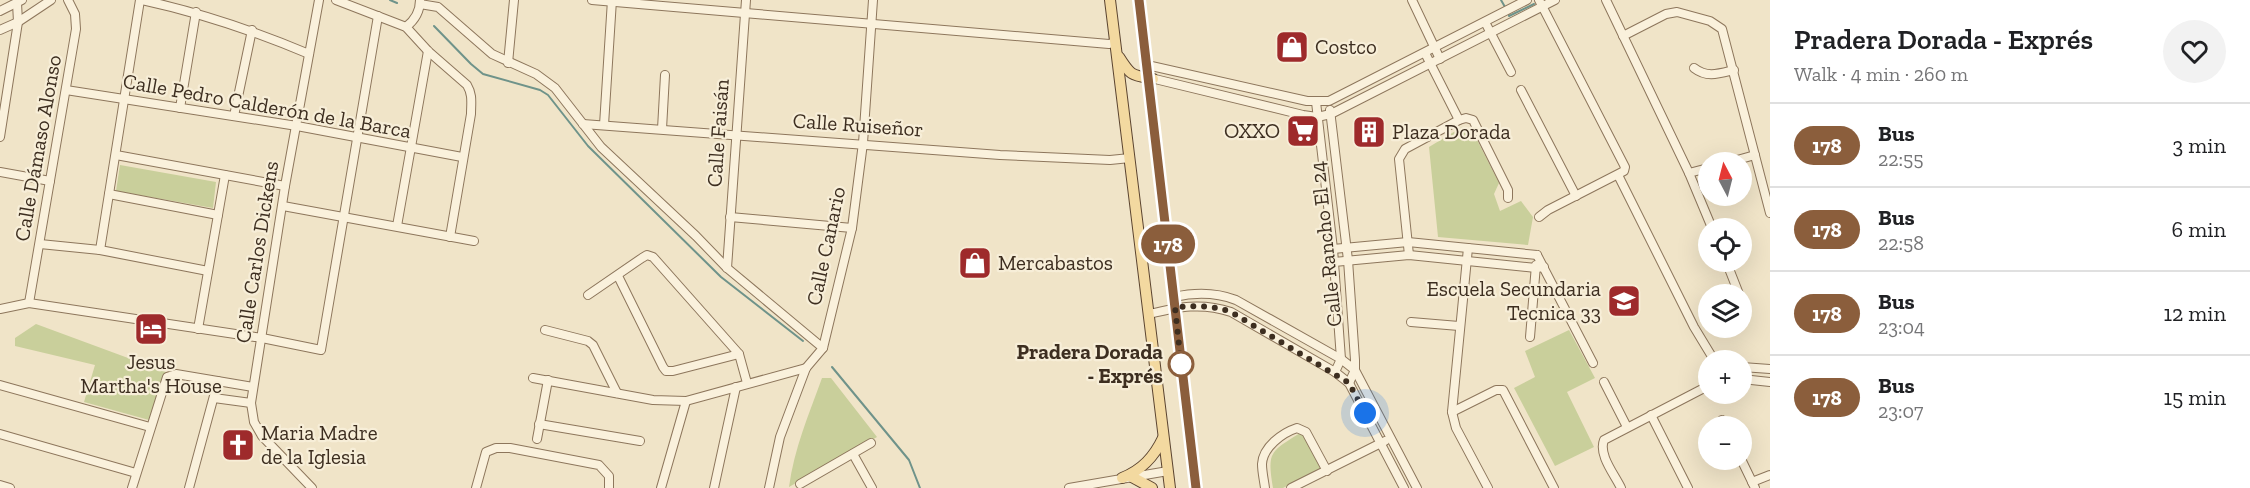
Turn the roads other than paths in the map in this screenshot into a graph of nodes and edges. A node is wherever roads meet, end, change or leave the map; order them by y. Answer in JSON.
{"nodes":[{"id":1,"x":51,"y":0,"type":"edge"},
{"id":2,"x":68,"y":0,"type":"edge"},
{"id":3,"x":141,"y":0,"type":"edge"},
{"id":4,"x":319,"y":0,"type":"edge"},
{"id":5,"x":336,"y":0,"type":"edge"},
{"id":6,"x":514,"y":0,"type":"edge"},
{"id":7,"x":592,"y":0,"type":"edge"},
{"id":8,"x":746,"y":0,"type":"edge"},
{"id":9,"x":873,"y":0,"type":"edge"},
{"id":10,"x":1110,"y":0,"type":"edge"},
{"id":11,"x":1139,"y":0,"type":"edge"},
{"id":12,"x":1412,"y":0,"type":"edge"},
{"id":13,"x":1527,"y":0,"type":"edge"},
{"id":14,"x":1555,"y":0,"type":"edge"},
{"id":15,"x":1606,"y":0,"type":"edge"},
{"id":16,"x":612,"y":1,"type":"edge"},
{"id":17,"x":19,"y":2,"type":"edge"},
{"id":18,"x":420,"y":2,"type":"edge"},
{"id":19,"x":1540,"y":3,"type":"edge"},
{"id":20,"x":686,"y":4,"type":"edge"},
{"id":21,"x":0,"y":11,"type":"edge"},
{"id":22,"x":196,"y":12,"type":"junction"},
{"id":23,"x":745,"y":13,"type":"junction"},
{"id":24,"x":378,"y":16,"type":"junction"},
{"id":25,"x":18,"y":22,"type":"junction"},
{"id":26,"x":1485,"y":22,"type":"junction"},
{"id":27,"x":871,"y":23,"type":"junction"},
{"id":28,"x":406,"y":27,"type":"junction"},
{"id":29,"x":0,"y":30,"type":"edge"},
{"id":30,"x":252,"y":30,"type":"junction"},
{"id":31,"x":1491,"y":32,"type":"junction"},
{"id":32,"x":1623,"y":36,"type":"junction"},
{"id":33,"x":1115,"y":47,"type":"junction"},
{"id":34,"x":1434,"y":48,"type":"junction"},
{"id":35,"x":428,"y":51,"type":"junction"},
{"id":36,"x":1425,"y":53,"type":"junction"},
{"id":37,"x":309,"y":54,"type":"junction"},
{"id":38,"x":1440,"y":58,"type":"junction"},
{"id":39,"x":508,"y":63,"type":"junction"},
{"id":40,"x":1430,"y":64,"type":"junction"},
{"id":41,"x":1147,"y":65,"type":"junction"},
{"id":42,"x":1694,"y":68,"type":"dead end"},
{"id":43,"x":1734,"y":70,"type":"junction"},
{"id":44,"x":1511,"y":72,"type":"dead end"},
{"id":45,"x":665,"y":75,"type":"dead end"},
{"id":46,"x":1151,"y":78,"type":"junction"},
{"id":47,"x":1240,"y":85,"type":"junction"},
{"id":48,"x":66,"y":90,"type":"junction"},
{"id":49,"x":1521,"y":90,"type":"dead end"},
{"id":50,"x":1238,"y":98,"type":"junction"},
{"id":51,"x":124,"y":99,"type":"junction"},
{"id":52,"x":1329,"y":101,"type":"junction"},
{"id":53,"x":3,"y":102,"type":"edge"},
{"id":54,"x":1316,"y":102,"type":"junction"},
{"id":55,"x":180,"y":108,"type":"junction"},
{"id":56,"x":1331,"y":114,"type":"junction"},
{"id":57,"x":234,"y":116,"type":"junction"},
{"id":58,"x":1317,"y":117,"type":"junction"},
{"id":59,"x":1459,"y":120,"type":"junction"},
{"id":60,"x":583,"y":124,"type":"junction"},
{"id":61,"x":604,"y":125,"type":"junction"},
{"id":62,"x":297,"y":126,"type":"junction"},
{"id":63,"x":662,"y":129,"type":"junction"},
{"id":64,"x":735,"y":134,"type":"junction"},
{"id":65,"x":0,"y":137,"type":"edge"},
{"id":66,"x":357,"y":139,"type":"junction"},
{"id":67,"x":863,"y":143,"type":"junction"},
{"id":68,"x":411,"y":149,"type":"junction"},
{"id":69,"x":116,"y":155,"type":"junction"},
{"id":70,"x":1755,"y":155,"type":"junction"},
{"id":71,"x":1752,"y":156,"type":"edge"},
{"id":72,"x":462,"y":157,"type":"junction"},
{"id":73,"x":1130,"y":158,"type":"junction"},
{"id":74,"x":1698,"y":171,"type":"edge"},
{"id":75,"x":0,"y":172,"type":"edge"},
{"id":76,"x":1689,"y":173,"type":"junction"},
{"id":77,"x":1617,"y":175,"type":"junction"},
{"id":78,"x":225,"y":176,"type":"junction"},
{"id":79,"x":50,"y":181,"type":"junction"},
{"id":80,"x":285,"y":186,"type":"junction"},
{"id":81,"x":109,"y":194,"type":"junction"},
{"id":82,"x":1576,"y":196,"type":"junction"},
{"id":83,"x":1508,"y":198,"type":"dead end"},
{"id":84,"x":283,"y":206,"type":"junction"},
{"id":85,"x":1770,"y":213,"type":"edge"},
{"id":86,"x":218,"y":215,"type":"junction"},
{"id":87,"x":344,"y":217,"type":"junction"},
{"id":88,"x":730,"y":217,"type":"junction"},
{"id":89,"x":1539,"y":217,"type":"dead end"},
{"id":90,"x":1708,"y":218,"type":"edge"},
{"id":91,"x":397,"y":226,"type":"junction"},
{"id":92,"x":852,"y":228,"type":"junction"},
{"id":93,"x":450,"y":237,"type":"junction"},
{"id":94,"x":474,"y":240,"type":"dead end"},
{"id":95,"x":1408,"y":242,"type":"junction"},
{"id":96,"x":40,"y":244,"type":"junction"},
{"id":97,"x":1346,"y":248,"type":"junction"},
{"id":98,"x":1468,"y":248,"type":"junction"},
{"id":99,"x":1333,"y":249,"type":"junction"},
{"id":100,"x":100,"y":250,"type":"junction"},
{"id":101,"x":1409,"y":255,"type":"junction"},
{"id":102,"x":1348,"y":260,"type":"junction"},
{"id":103,"x":1467,"y":261,"type":"junction"},
{"id":104,"x":1334,"y":262,"type":"junction"},
{"id":105,"x":727,"y":268,"type":"junction"},
{"id":106,"x":1540,"y":268,"type":"junction"},
{"id":107,"x":208,"y":271,"type":"junction"},
{"id":108,"x":618,"y":276,"type":"junction"},
{"id":109,"x":588,"y":295,"type":"dead end"},
{"id":110,"x":1174,"y":302,"type":"junction"},
{"id":111,"x":29,"y":303,"type":"junction"},
{"id":112,"x":0,"y":309,"type":"edge"},
{"id":113,"x":1149,"y":314,"type":"junction"},
{"id":114,"x":1411,"y":322,"type":"dead end"},
{"id":115,"x":1459,"y":326,"type":"junction"},
{"id":116,"x":198,"y":329,"type":"junction"},
{"id":117,"x":545,"y":330,"type":"dead end"},
{"id":118,"x":1530,"y":337,"type":"dead end"},
{"id":119,"x":262,"y":338,"type":"junction"},
{"id":120,"x":823,"y":348,"type":"junction"},
{"id":121,"x":1708,"y":350,"type":"edge"},
{"id":122,"x":739,"y":354,"type":"junction"},
{"id":123,"x":1341,"y":359,"type":"junction"},
{"id":124,"x":1593,"y":363,"type":"dead end"},
{"id":125,"x":806,"y":368,"type":"junction"},
{"id":126,"x":1752,"y":368,"type":"edge"},
{"id":127,"x":1770,"y":369,"type":"edge"},
{"id":128,"x":1355,"y":370,"type":"junction"},
{"id":129,"x":1335,"y":372,"type":"junction"},
{"id":130,"x":532,"y":378,"type":"dead end"},
{"id":131,"x":548,"y":380,"type":"junction"},
{"id":132,"x":1752,"y":380,"type":"edge"},
{"id":133,"x":218,"y":381,"type":"junction"},
{"id":134,"x":1604,"y":382,"type":"dead end"},
{"id":135,"x":1770,"y":382,"type":"edge"},
{"id":136,"x":747,"y":383,"type":"junction"},
{"id":137,"x":1349,"y":383,"type":"junction"},
{"id":138,"x":0,"y":385,"type":"edge"},
{"id":139,"x":253,"y":387,"type":"junction"},
{"id":140,"x":736,"y":387,"type":"junction"},
{"id":141,"x":1698,"y":391,"type":"edge"},
{"id":142,"x":616,"y":393,"type":"junction"},
{"id":143,"x":214,"y":398,"type":"junction"},
{"id":144,"x":686,"y":401,"type":"junction"},
{"id":145,"x":251,"y":403,"type":"junction"},
{"id":146,"x":1452,"y":412,"type":"junction"},
{"id":147,"x":1651,"y":415,"type":"junction"},
{"id":148,"x":538,"y":424,"type":"junction"},
{"id":149,"x":150,"y":427,"type":"junction"},
{"id":150,"x":1627,"y":427,"type":"junction"},
{"id":151,"x":0,"y":434,"type":"edge"},
{"id":152,"x":1164,"y":437,"type":"junction"},
{"id":153,"x":1391,"y":438,"type":"junction"},
{"id":154,"x":537,"y":439,"type":"dead end"},
{"id":155,"x":640,"y":441,"type":"dead end"},
{"id":156,"x":871,"y":443,"type":"dead end"},
{"id":157,"x":1381,"y":443,"type":"junction"},
{"id":158,"x":853,"y":454,"type":"junction"},
{"id":159,"x":1746,"y":470,"type":"edge"},
{"id":160,"x":1168,"y":471,"type":"junction"},
{"id":161,"x":1327,"y":471,"type":"junction"},
{"id":162,"x":136,"y":473,"type":"junction"},
{"id":163,"x":1770,"y":475,"type":"edge"},
{"id":164,"x":810,"y":478,"type":"junction"},
{"id":165,"x":1127,"y":478,"type":"junction"},
{"id":166,"x":800,"y":484,"type":"dead end"},
{"id":167,"x":0,"y":485,"type":"edge"},
{"id":168,"x":1754,"y":485,"type":"edge"},
{"id":169,"x":308,"y":486,"type":"edge"},
{"id":170,"x":10,"y":488,"type":"edge"},
{"id":171,"x":132,"y":488,"type":"edge"},
{"id":172,"x":189,"y":488,"type":"edge"},
{"id":173,"x":476,"y":488,"type":"edge"},
{"id":174,"x":609,"y":488,"type":"edge"},
{"id":175,"x":662,"y":488,"type":"edge"},
{"id":176,"x":714,"y":488,"type":"edge"},
{"id":177,"x":770,"y":488,"type":"edge"},
{"id":178,"x":812,"y":488,"type":"edge"},
{"id":179,"x":872,"y":488,"type":"edge"},
{"id":180,"x":1069,"y":488,"type":"edge"},
{"id":181,"x":1152,"y":488,"type":"edge"},
{"id":182,"x":1170,"y":488,"type":"edge"},
{"id":183,"x":1196,"y":488,"type":"edge"},
{"id":184,"x":1265,"y":488,"type":"edge"},
{"id":185,"x":1291,"y":488,"type":"edge"},
{"id":186,"x":1404,"y":488,"type":"edge"},
{"id":187,"x":1417,"y":488,"type":"edge"},
{"id":188,"x":1488,"y":488,"type":"edge"},
{"id":189,"x":1554,"y":488,"type":"edge"},
{"id":190,"x":1621,"y":488,"type":"edge"},
{"id":191,"x":1688,"y":488,"type":"edge"}],
"edges":[{"from":1,"to":25,"type":"street"},
{"from":2,"to":48,"type":"street","name":"Calle Dámaso Alonso"},
{"from":3,"to":22,"type":"street"},
{"from":3,"to":51,"type":"street"},
{"from":4,"to":37,"type":"street","name":"Calle Carlos Dickens"},
{"from":5,"to":24,"type":"street"},
{"from":6,"to":39,"type":"street"},
{"from":7,"to":16,"type":"street"},
{"from":8,"to":23,"type":"street","name":"Calle Faisán"},
{"from":9,"to":27,"type":"street","name":"Calle Canario"},
{"from":10,"to":33,"type":"main road"},
{"from":11,"to":41,"type":"main road"},
{"from":12,"to":34,"type":"street"},
{"from":13,"to":26,"type":"street"},
{"from":14,"to":19,"type":"street"},
{"from":15,"to":32,"type":"street"},
{"from":16,"to":20,"type":"street"},
{"from":16,"to":61,"type":"street"},
{"from":17,"to":21,"type":"street"},
{"from":17,"to":25,"type":"street"},
{"from":18,"to":28,"type":"street"},
{"from":18,"to":39,"type":"street"},
{"from":19,"to":31,"type":"street"},
{"from":19,"to":77,"type":"street"},
{"from":20,"to":23,"type":"street"},
{"from":22,"to":30,"type":"street"},
{"from":22,"to":55,"type":"street"},
{"from":23,"to":27,"type":"street"},
{"from":23,"to":64,"type":"street","name":"Calle Faisán"},
{"from":24,"to":28,"type":"street"},
{"from":24,"to":66,"type":"street"},
{"from":25,"to":29,"type":"street"},
{"from":25,"to":53,"type":"street"},
{"from":26,"to":31,"type":"street"},
{"from":26,"to":34,"type":"street"},
{"from":27,"to":33,"type":"street"},
{"from":27,"to":67,"type":"street","name":"Calle Canario"},
{"from":28,"to":35,"type":"street"},
{"from":30,"to":37,"type":"street"},
{"from":30,"to":57,"type":"street"},
{"from":31,"to":38,"type":"street"},
{"from":31,"to":44,"type":"street"},
{"from":32,"to":43,"type":"street"},
{"from":32,"to":76,"type":"street"},
{"from":33,"to":46,"type":"main road"},
{"from":33,"to":73,"type":"main road"},
{"from":34,"to":36,"type":"street"},
{"from":34,"to":38,"type":"street"},
{"from":35,"to":68,"type":"street"},
{"from":35,"to":72,"type":"street"},
{"from":36,"to":40,"type":"street"},
{"from":36,"to":52,"type":"street"},
{"from":37,"to":62,"type":"street","name":"Calle Carlos Dickens"},
{"from":38,"to":40,"type":"street"},
{"from":39,"to":60,"type":"street"},
{"from":40,"to":56,"type":"street"},
{"from":40,"to":59,"type":"street"},
{"from":41,"to":46,"type":"main road"},
{"from":41,"to":47,"type":"street"},
{"from":42,"to":43,"type":"street"},
{"from":43,"to":70,"type":"street"},
{"from":45,"to":63,"type":"street"},
{"from":46,"to":50,"type":"street"},
{"from":46,"to":110,"type":"main road"},
{"from":47,"to":50,"type":"street"},
{"from":47,"to":54,"type":"street"},
{"from":48,"to":51,"type":"street","name":"Calle Pedro Calderón de la Barca"},
{"from":48,"to":79,"type":"street","name":"Calle Dámaso Alonso"},
{"from":49,"to":82,"type":"street"},
{"from":50,"to":58,"type":"street"},
{"from":51,"to":55,"type":"street","name":"Calle Pedro Calderón de la Barca"},
{"from":51,"to":69,"type":"street"},
{"from":52,"to":54,"type":"street"},
{"from":52,"to":56,"type":"street","name":"Calle Rancho El 24"},
{"from":53,"to":65,"type":"street"},
{"from":54,"to":58,"type":"street","name":"Calle Rancho El 24"},
{"from":55,"to":57,"type":"street","name":"Calle Pedro Calderón de la Barca"},
{"from":56,"to":58,"type":"street"},
{"from":56,"to":97,"type":"street","name":"Calle Rancho El 24"},
{"from":57,"to":62,"type":"street","name":"Calle Pedro Calderón de la Barca"},
{"from":58,"to":99,"type":"street","name":"Calle Rancho El 24"},
{"from":59,"to":83,"type":"street"},
{"from":59,"to":95,"type":"street"},
{"from":60,"to":61,"type":"street","name":"Calle Ruiseñor"},
{"from":60,"to":105,"type":"street"},
{"from":61,"to":63,"type":"street","name":"Calle Ruiseñor"},
{"from":62,"to":66,"type":"street","name":"Calle Pedro Calderón de la Barca"},
{"from":62,"to":80,"type":"street","name":"Calle Carlos Dickens"},
{"from":63,"to":64,"type":"street","name":"Calle Ruiseñor"},
{"from":64,"to":67,"type":"street","name":"Calle Ruiseñor"},
{"from":64,"to":88,"type":"street","name":"Calle Faisán"},
{"from":66,"to":68,"type":"street","name":"Calle Pedro Calderón de la Barca"},
{"from":66,"to":87,"type":"street"},
{"from":67,"to":73,"type":"street","name":"Calle Ruiseñor"},
{"from":67,"to":92,"type":"street","name":"Calle Canario"},
{"from":68,"to":72,"type":"street","name":"Calle Pedro Calderón de la Barca"},
{"from":68,"to":91,"type":"street"},
{"from":69,"to":78,"type":"street"},
{"from":69,"to":81,"type":"street"},
{"from":70,"to":71,"type":"street"},
{"from":70,"to":85,"type":"street"},
{"from":72,"to":93,"type":"street"},
{"from":73,"to":113,"type":"main road"},
{"from":74,"to":76,"type":"street"},
{"from":75,"to":79,"type":"street"},
{"from":76,"to":90,"type":"street"},
{"from":77,"to":82,"type":"street"},
{"from":77,"to":121,"type":"street"},
{"from":78,"to":80,"type":"street"},
{"from":78,"to":86,"type":"street"},
{"from":79,"to":96,"type":"street","name":"Calle Dámaso Alonso"},
{"from":80,"to":84,"type":"street","name":"Calle Carlos Dickens"},
{"from":81,"to":86,"type":"street"},
{"from":81,"to":100,"type":"street"},
{"from":82,"to":89,"type":"street"},
{"from":84,"to":87,"type":"street"},
{"from":84,"to":119,"type":"street","name":"Calle Carlos Dickens"},
{"from":86,"to":107,"type":"street"},
{"from":87,"to":91,"type":"street"},
{"from":87,"to":119,"type":"street"},
{"from":88,"to":92,"type":"street"},
{"from":88,"to":105,"type":"street","name":"Calle Faisán"},
{"from":91,"to":93,"type":"street"},
{"from":92,"to":120,"type":"street","name":"Calle Canario"},
{"from":93,"to":94,"type":"street"},
{"from":95,"to":97,"type":"street"},
{"from":95,"to":98,"type":"street"},
{"from":95,"to":101,"type":"street"},
{"from":96,"to":100,"type":"street"},
{"from":96,"to":111,"type":"street","name":"Calle Dámaso Alonso"},
{"from":97,"to":99,"type":"street"},
{"from":97,"to":102,"type":"street","name":"Calle Rancho El 24"},
{"from":98,"to":103,"type":"street"},
{"from":98,"to":106,"type":"street"},
{"from":99,"to":104,"type":"street","name":"Calle Rancho El 24"},
{"from":100,"to":107,"type":"street"},
{"from":101,"to":102,"type":"street"},
{"from":101,"to":103,"type":"street"},
{"from":102,"to":104,"type":"street"},
{"from":102,"to":128,"type":"street","name":"Calle Rancho El 24"},
{"from":103,"to":106,"type":"street"},
{"from":103,"to":115,"type":"street"},
{"from":104,"to":123,"type":"street","name":"Calle Rancho El 24"},
{"from":105,"to":120,"type":"street"},
{"from":106,"to":118,"type":"street"},
{"from":106,"to":124,"type":"street"},
{"from":107,"to":116,"type":"street"},
{"from":108,"to":109,"type":"street"},
{"from":108,"to":122,"type":"street"},
{"from":108,"to":122,"type":"street"},
{"from":110,"to":113,"type":"street"},
{"from":110,"to":123,"type":"street"},
{"from":110,"to":129,"type":"street"},
{"from":110,"to":183,"type":"main road"},
{"from":111,"to":112,"type":"street"},
{"from":111,"to":116,"type":"street"},
{"from":113,"to":152,"type":"main road"},
{"from":114,"to":115,"type":"street"},
{"from":115,"to":146,"type":"street"},
{"from":116,"to":119,"type":"street"},
{"from":117,"to":142,"type":"street"},
{"from":119,"to":139,"type":"street","name":"Calle Carlos Dickens"},
{"from":120,"to":125,"type":"street","name":"Calle Canario"},
{"from":122,"to":136,"type":"street"},
{"from":123,"to":128,"type":"street"},
{"from":123,"to":129,"type":"street","name":"Calle Rancho El 24"},
{"from":125,"to":136,"type":"street"},
{"from":125,"to":177,"type":"street","name":"Calle Canario"},
{"from":126,"to":127,"type":"street"},
{"from":128,"to":137,"type":"street","name":"Calle Rancho El 24"},
{"from":128,"to":153,"type":"street"},
{"from":129,"to":137,"type":"street"},
{"from":130,"to":131,"type":"street"},
{"from":131,"to":142,"type":"street"},
{"from":131,"to":148,"type":"street"},
{"from":132,"to":135,"type":"street"},
{"from":133,"to":139,"type":"street"},
{"from":133,"to":143,"type":"street"},
{"from":133,"to":149,"type":"street"},
{"from":134,"to":150,"type":"street"},
{"from":136,"to":140,"type":"street"},
{"from":137,"to":157,"type":"street"},
{"from":138,"to":149,"type":"street"},
{"from":139,"to":145,"type":"street","name":"Calle Carlos Dickens"},
{"from":140,"to":144,"type":"street"},
{"from":140,"to":176,"type":"street"},
{"from":141,"to":147,"type":"street"},
{"from":142,"to":144,"type":"street"},
{"from":143,"to":145,"type":"street"},
{"from":143,"to":172,"type":"street"},
{"from":144,"to":175,"type":"street"},
{"from":145,"to":169,"type":"street","name":"Calle Carlos Dickens"},
{"from":146,"to":188,"type":"street"},
{"from":146,"to":189,"type":"street"},
{"from":147,"to":150,"type":"street"},
{"from":147,"to":191,"type":"street"},
{"from":148,"to":154,"type":"street"},
{"from":148,"to":155,"type":"street"},
{"from":149,"to":162,"type":"street"},
{"from":150,"to":190,"type":"street"},
{"from":151,"to":162,"type":"street"},
{"from":152,"to":160,"type":"main road"},
{"from":152,"to":165,"type":"main road"},
{"from":153,"to":157,"type":"street"},
{"from":153,"to":187,"type":"street"},
{"from":156,"to":158,"type":"street"},
{"from":157,"to":161,"type":"street"},
{"from":157,"to":186,"type":"street"},
{"from":158,"to":164,"type":"street"},
{"from":158,"to":179,"type":"street"},
{"from":159,"to":168,"type":"street"},
{"from":160,"to":165,"type":"street"},
{"from":160,"to":182,"type":"main road"},
{"from":161,"to":184,"type":"street"},
{"from":161,"to":185,"type":"street"},
{"from":162,"to":171,"type":"street"},
{"from":163,"to":168,"type":"street"},
{"from":164,"to":166,"type":"street"},
{"from":164,"to":178,"type":"street"},
{"from":165,"to":180,"type":"street"},
{"from":165,"to":181,"type":"main road"},
{"from":167,"to":170,"type":"street"},
{"from":173,"to":174,"type":"street"}]}
